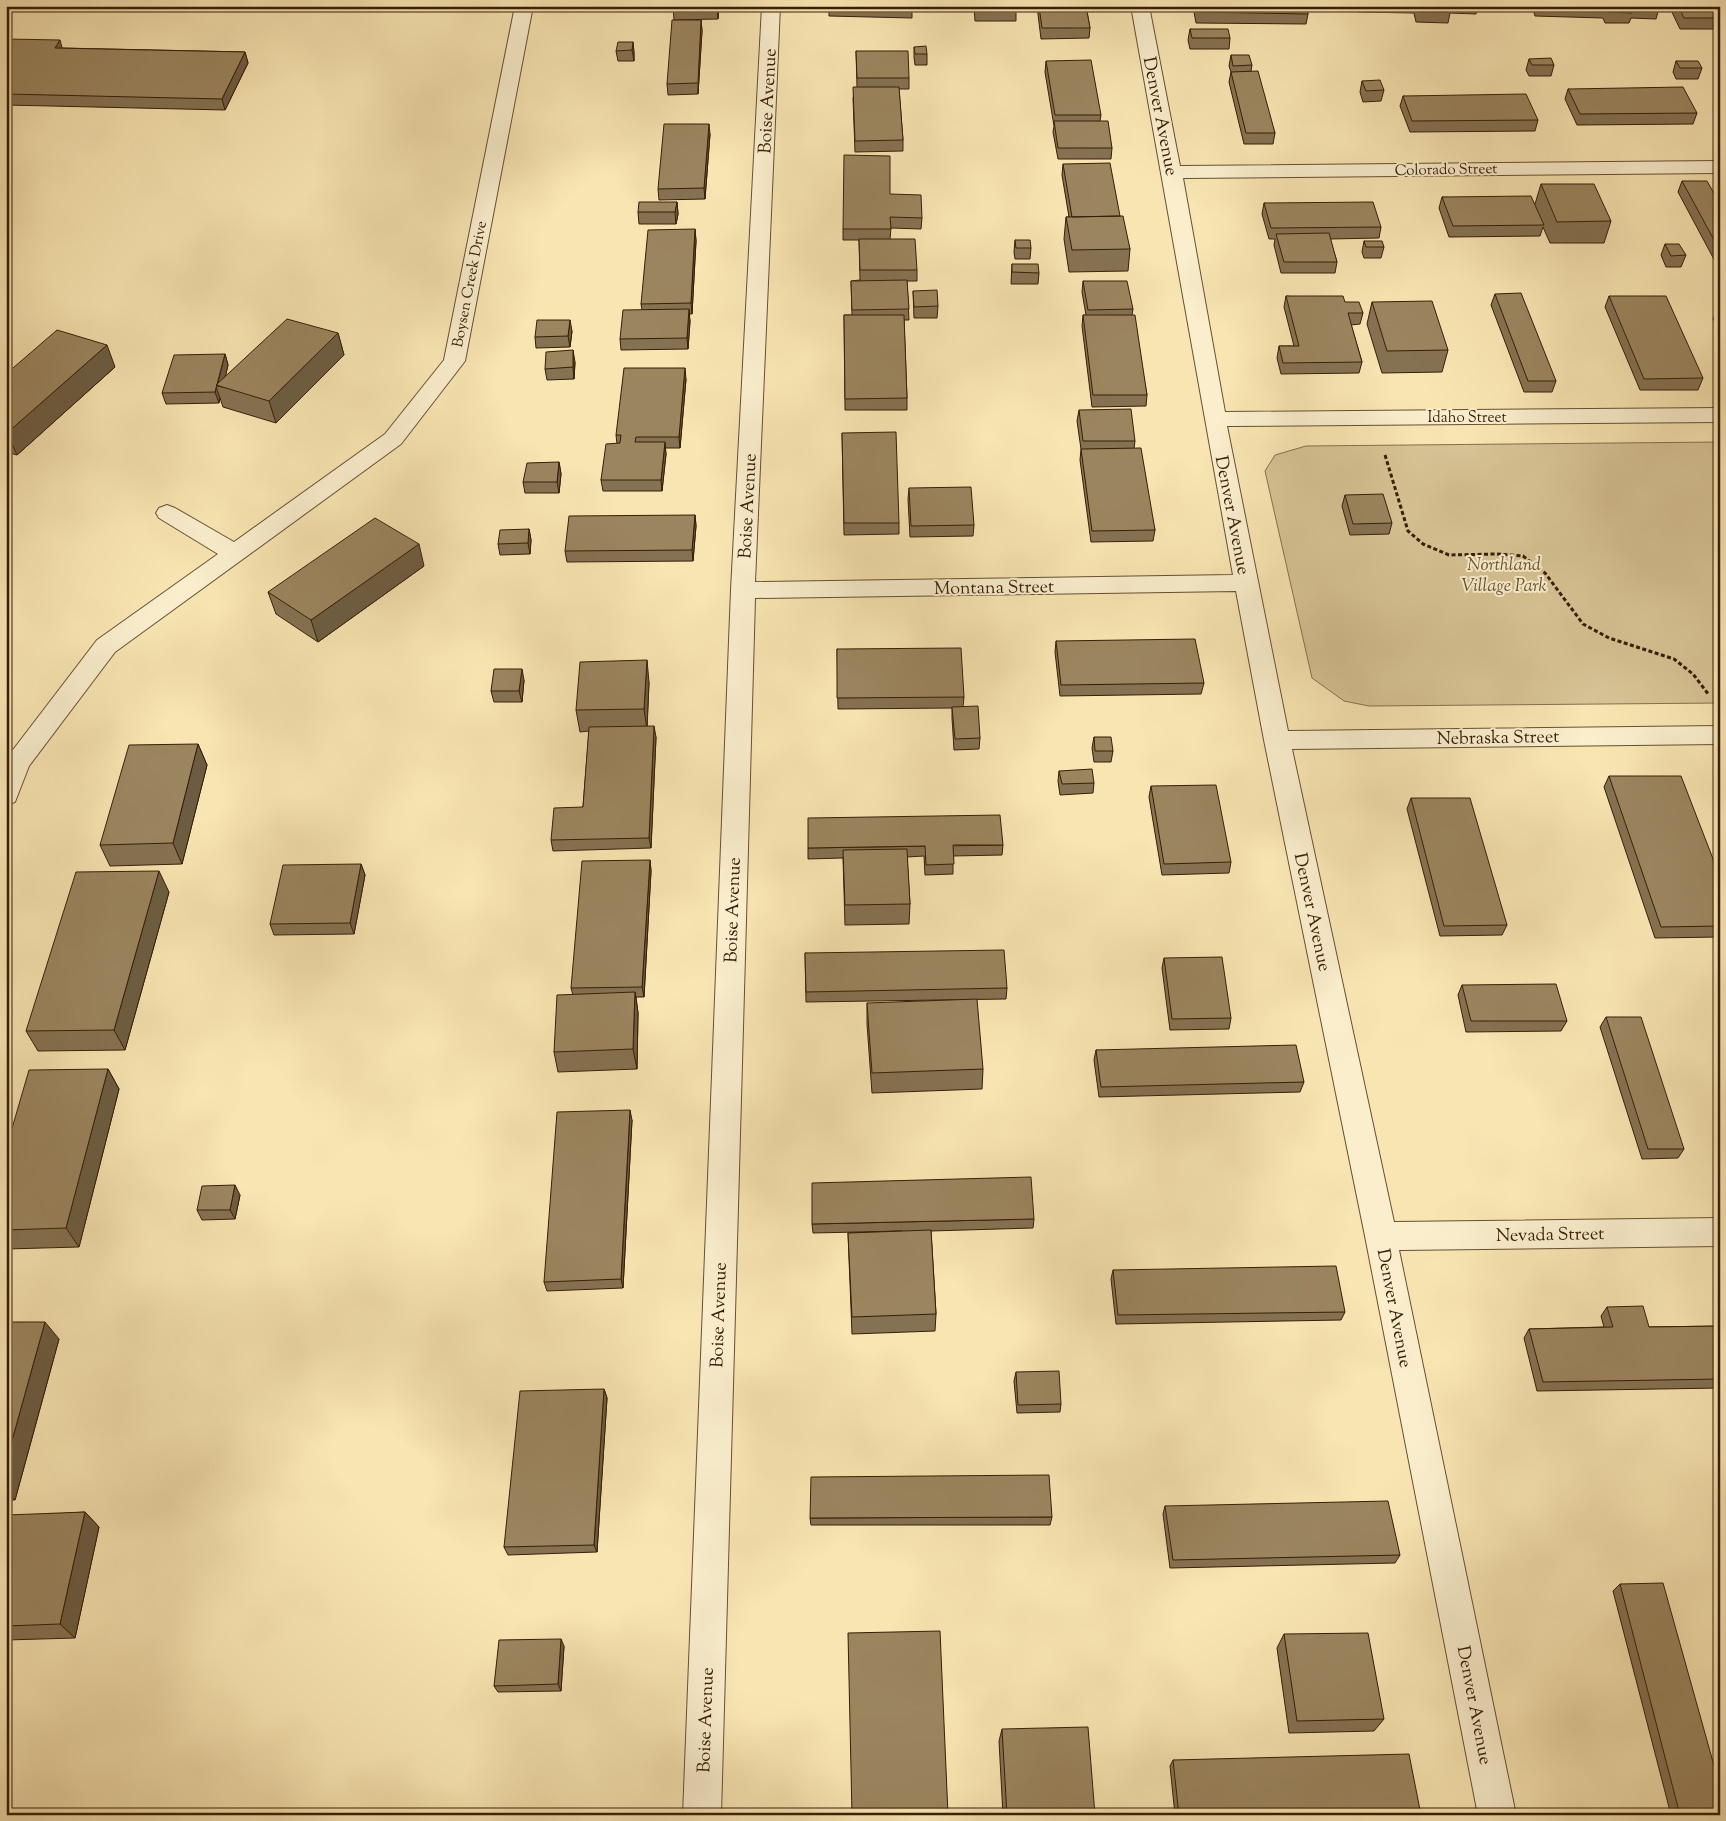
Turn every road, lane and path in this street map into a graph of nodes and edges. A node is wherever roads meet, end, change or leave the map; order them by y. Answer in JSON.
{"nodes":[{"id":1,"x":524,"y":6,"type":"edge"},
{"id":2,"x":771,"y":6,"type":"edge"},
{"id":3,"x":1140,"y":6,"type":"edge"},
{"id":4,"x":1720,"y":167,"type":"edge"},
{"id":5,"x":1172,"y":172,"type":"junction"},
{"id":6,"x":1720,"y":415,"type":"edge"},
{"id":7,"x":1215,"y":419,"type":"junction"},
{"id":8,"x":1383,"y":452,"type":"dead end"},
{"id":9,"x":167,"y":513,"type":"dead end"},
{"id":10,"x":234,"y":553,"type":"junction"},
{"id":11,"x":1246,"y":583,"type":"junction"},
{"id":12,"x":743,"y":590,"type":"junction"},
{"id":13,"x":1710,"y":699,"type":"dead end"},
{"id":14,"x":1720,"y":735,"type":"edge"},
{"id":15,"x":1277,"y":740,"type":"junction"},
{"id":16,"x":6,"y":795,"type":"edge"},
{"id":17,"x":1720,"y":1232,"type":"edge"},
{"id":18,"x":1381,"y":1236,"type":"junction"},
{"id":19,"x":702,"y":1815,"type":"edge"},
{"id":20,"x":1497,"y":1815,"type":"edge"}],
"edges":[{"from":1,"to":10,"type":"street","name":"Boysen Creek Drive"},
{"from":2,"to":12,"type":"street","name":"Boise Avenue"},
{"from":3,"to":5,"type":"street","name":"Denver Avenue"},
{"from":4,"to":5,"type":"street","name":"Colorado Street"},
{"from":5,"to":7,"type":"street","name":"Denver Avenue"},
{"from":6,"to":7,"type":"street","name":"Idaho Street"},
{"from":7,"to":11,"type":"street","name":"Denver Avenue"},
{"from":8,"to":13,"type":"path"},
{"from":9,"to":10,"type":"street"},
{"from":10,"to":16,"type":"street","name":"Boysen Creek Drive"},
{"from":11,"to":12,"type":"street","name":"Montana Street"},
{"from":11,"to":15,"type":"street","name":"Denver Avenue"},
{"from":12,"to":19,"type":"street","name":"Boise Avenue"},
{"from":14,"to":15,"type":"street","name":"Nebraska Street"},
{"from":15,"to":18,"type":"street","name":"Denver Avenue"},
{"from":17,"to":18,"type":"street","name":"Nevada Street"},
{"from":18,"to":20,"type":"street","name":"Denver Avenue"}]}
